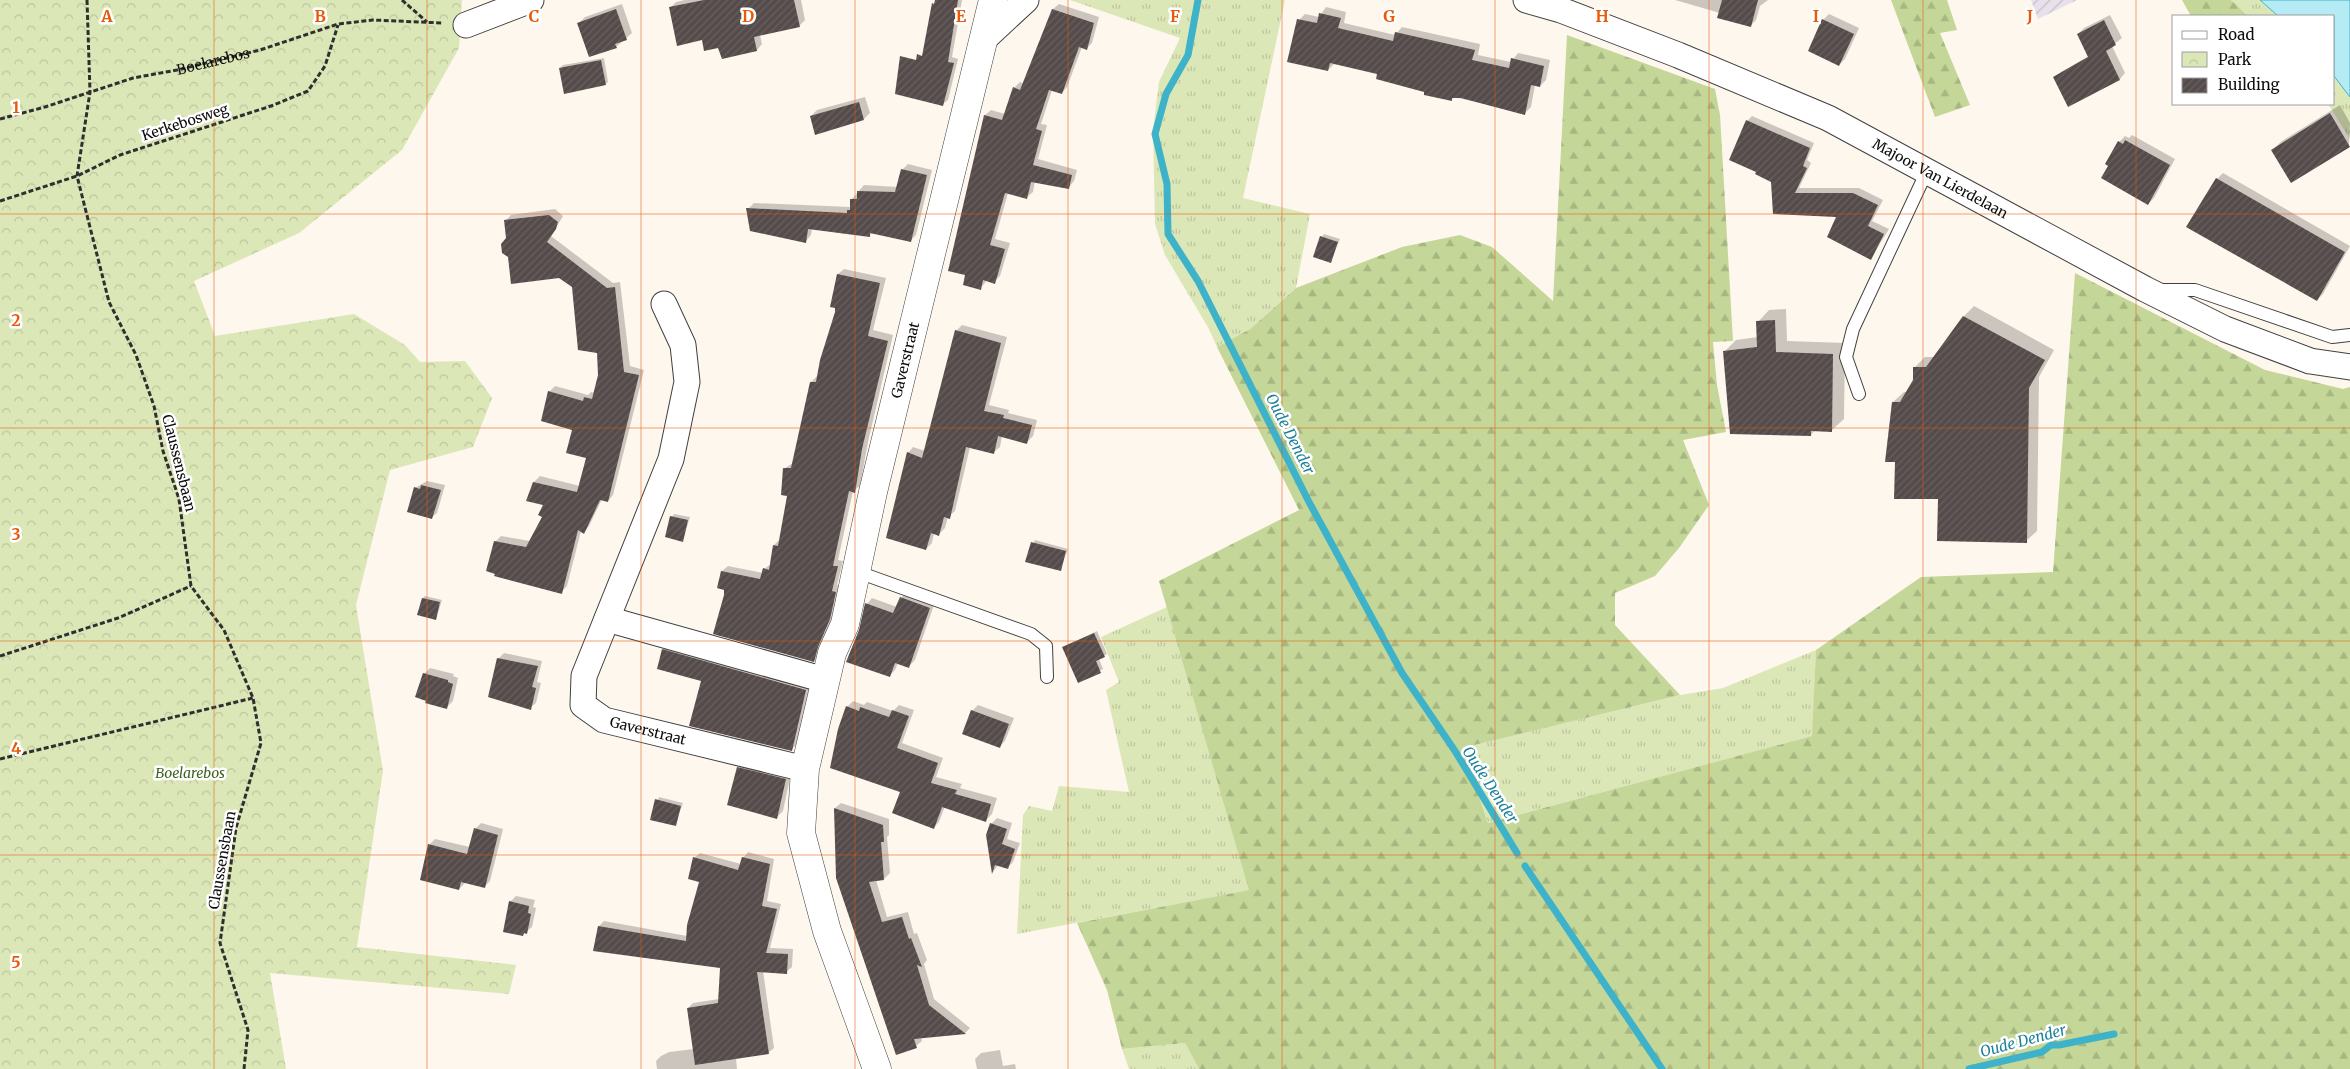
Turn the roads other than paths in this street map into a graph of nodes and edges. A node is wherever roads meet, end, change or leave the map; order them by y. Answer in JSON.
{"nodes":[{"id":1,"x":531,"y":0,"type":"edge"},
{"id":2,"x":993,"y":0,"type":"edge"},
{"id":3,"x":1026,"y":0,"type":"edge"},
{"id":4,"x":1526,"y":0,"type":"edge"},
{"id":5,"x":466,"y":25,"type":"dead end"},
{"id":6,"x":984,"y":39,"type":"junction"},
{"id":7,"x":1927,"y":171,"type":"junction"},
{"id":8,"x":2146,"y":289,"type":"junction"},
{"id":9,"x":664,"y":304,"type":"dead end"},
{"id":10,"x":2350,"y":335,"type":"edge"},
{"id":11,"x":2350,"y":367,"type":"edge"},
{"id":12,"x":1859,"y":394,"type":"dead end"},
{"id":13,"x":855,"y":571,"type":"junction"},
{"id":14,"x":607,"y":619,"type":"junction"},
{"id":15,"x":1047,"y":677,"type":"dead end"},
{"id":16,"x":825,"y":680,"type":"junction"},
{"id":17,"x":805,"y":769,"type":"junction"},
{"id":18,"x":877,"y":1069,"type":"edge"}],
"edges":[{"from":1,"to":5,"type":"street"},
{"from":2,"to":6,"type":"street","name":"Gaverstraat"},
{"from":3,"to":6,"type":"street"},
{"from":4,"to":7,"type":"street","name":"Majoor Van Lierdelaan"},
{"from":6,"to":13,"type":"street","name":"Gaverstraat"},
{"from":7,"to":8,"type":"street","name":"Majoor Van Lierdelaan"},
{"from":7,"to":12,"type":"lane"},
{"from":8,"to":10,"type":"lane"},
{"from":8,"to":11,"type":"street","name":"Majoor Van Lierdelaan"},
{"from":9,"to":14,"type":"street","name":"Gaverstraat"},
{"from":13,"to":15,"type":"lane"},
{"from":13,"to":16,"type":"street","name":"Gaverstraat"},
{"from":14,"to":16,"type":"street"},
{"from":14,"to":17,"type":"street","name":"Gaverstraat"},
{"from":16,"to":17,"type":"street","name":"Gaverstraat"},
{"from":17,"to":18,"type":"street","name":"Gaverstraat"}]}
